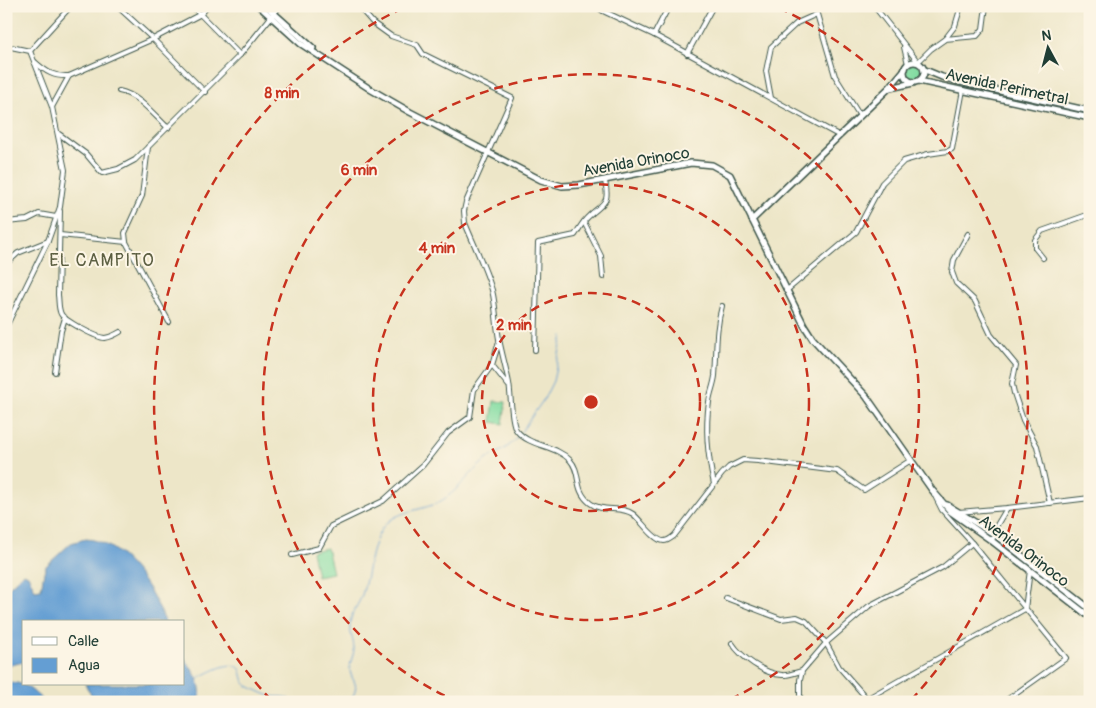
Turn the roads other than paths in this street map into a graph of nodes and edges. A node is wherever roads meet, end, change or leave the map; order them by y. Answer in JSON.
{"nodes":[{"id":1,"x":71,"y":6,"type":"edge"},
{"id":2,"x":118,"y":6,"type":"edge"},
{"id":3,"x":192,"y":6,"type":"edge"},
{"id":4,"x":208,"y":6,"type":"edge"},
{"id":5,"x":258,"y":6,"type":"edge"},
{"id":6,"x":266,"y":6,"type":"edge"},
{"id":7,"x":280,"y":6,"type":"edge"},
{"id":8,"x":358,"y":6,"type":"edge"},
{"id":9,"x":596,"y":6,"type":"edge"},
{"id":10,"x":606,"y":6,"type":"edge"},
{"id":11,"x":669,"y":6,"type":"edge"},
{"id":12,"x":713,"y":6,"type":"edge"},
{"id":13,"x":874,"y":6,"type":"edge"},
{"id":14,"x":961,"y":6,"type":"edge"},
{"id":15,"x":986,"y":6,"type":"edge"},
{"id":16,"x":603,"y":11,"type":"junction"},
{"id":17,"x":201,"y":14,"type":"junction"},
{"id":18,"x":272,"y":16,"type":"junction"},
{"id":19,"x":654,"y":35,"type":"junction"},
{"id":20,"x":153,"y":39,"type":"junction"},
{"id":21,"x":945,"y":39,"type":"junction"},
{"id":22,"x":903,"y":45,"type":"junction"},
{"id":23,"x":6,"y":46,"type":"edge"},
{"id":24,"x":30,"y":51,"type":"junction"},
{"id":25,"x":687,"y":54,"type":"junction"},
{"id":26,"x":240,"y":55,"type":"junction"},
{"id":27,"x":35,"y":62,"type":"junction"},
{"id":28,"x":918,"y":62,"type":"junction"},
{"id":29,"x":906,"y":66,"type":"junction"},
{"id":30,"x":925,"y":70,"type":"junction"},
{"id":31,"x":69,"y":76,"type":"junction"},
{"id":32,"x":917,"y":82,"type":"junction"},
{"id":33,"x":889,"y":88,"type":"junction"},
{"id":34,"x":964,"y":90,"type":"junction"},
{"id":35,"x":119,"y":91,"type":"dead end"},
{"id":36,"x":205,"y":92,"type":"junction"},
{"id":37,"x":771,"y":98,"type":"junction"},
{"id":38,"x":52,"y":107,"type":"junction"},
{"id":39,"x":1090,"y":111,"type":"edge"},
{"id":40,"x":860,"y":116,"type":"junction"},
{"id":41,"x":1090,"y":118,"type":"edge"},
{"id":42,"x":168,"y":128,"type":"junction"},
{"id":43,"x":59,"y":134,"type":"junction"},
{"id":44,"x":840,"y":136,"type":"junction"},
{"id":45,"x":148,"y":147,"type":"junction"},
{"id":46,"x":488,"y":153,"type":"junction"},
{"id":47,"x":605,"y":181,"type":"junction"},
{"id":48,"x":60,"y":207,"type":"junction"},
{"id":49,"x":1090,"y":214,"type":"edge"},
{"id":50,"x":56,"y":217,"type":"junction"},
{"id":51,"x":752,"y":220,"type":"junction"},
{"id":52,"x":6,"y":222,"type":"edge"},
{"id":53,"x":584,"y":222,"type":"junction"},
{"id":54,"x":968,"y":234,"type":"dead end"},
{"id":55,"x":60,"y":235,"type":"junction"},
{"id":56,"x":48,"y":241,"type":"junction"},
{"id":57,"x":126,"y":242,"type":"junction"},
{"id":58,"x":1043,"y":258,"type":"dead end"},
{"id":59,"x":6,"y":264,"type":"edge"},
{"id":60,"x":603,"y":277,"type":"dead end"},
{"id":61,"x":786,"y":291,"type":"junction"},
{"id":62,"x":722,"y":306,"type":"dead end"},
{"id":63,"x":65,"y":318,"type":"junction"},
{"id":64,"x":169,"y":322,"type":"dead end"},
{"id":65,"x":6,"y":327,"type":"edge"},
{"id":66,"x":120,"y":332,"type":"dead end"},
{"id":67,"x":499,"y":340,"type":"junction"},
{"id":68,"x":535,"y":350,"type":"dead end"},
{"id":69,"x":492,"y":365,"type":"junction"},
{"id":70,"x":55,"y":372,"type":"dead end"},
{"id":71,"x":510,"y":387,"type":"junction"},
{"id":72,"x":911,"y":460,"type":"junction"},
{"id":73,"x":714,"y":484,"type":"junction"},
{"id":74,"x":932,"y":490,"type":"junction"},
{"id":75,"x":1090,"y":498,"type":"edge"},
{"id":76,"x":943,"y":503,"type":"junction"},
{"id":77,"x":1050,"y":503,"type":"junction"},
{"id":78,"x":1007,"y":508,"type":"junction"},
{"id":79,"x":951,"y":512,"type":"junction"},
{"id":80,"x":960,"y":512,"type":"junction"},
{"id":81,"x":994,"y":534,"type":"junction"},
{"id":82,"x":992,"y":541,"type":"junction"},
{"id":83,"x":972,"y":543,"type":"junction"},
{"id":84,"x":292,"y":555,"type":"dead end"},
{"id":85,"x":1030,"y":570,"type":"junction"},
{"id":86,"x":726,"y":598,"type":"dead end"},
{"id":87,"x":1025,"y":609,"type":"junction"},
{"id":88,"x":1090,"y":609,"type":"edge"},
{"id":89,"x":1090,"y":618,"type":"edge"},
{"id":90,"x":732,"y":643,"type":"dead end"},
{"id":91,"x":826,"y":643,"type":"junction"},
{"id":92,"x":802,"y":671,"type":"junction"},
{"id":93,"x":869,"y":700,"type":"edge"},
{"id":94,"x":802,"y":702,"type":"edge"},
{"id":95,"x":1004,"y":702,"type":"edge"}],
"edges":[{"from":1,"to":24,"type":"street"},
{"from":2,"to":20,"type":"street"},
{"from":3,"to":17,"type":"street"},
{"from":4,"to":17,"type":"street"},
{"from":5,"to":18,"type":"main road","name":"Avenida Orinoco"},
{"from":6,"to":18,"type":"main road","name":"Avenida Orinoco"},
{"from":7,"to":18,"type":"street"},
{"from":8,"to":46,"type":"street"},
{"from":9,"to":16,"type":"street"},
{"from":10,"to":16,"type":"street"},
{"from":11,"to":19,"type":"street"},
{"from":12,"to":25,"type":"street"},
{"from":13,"to":22,"type":"street"},
{"from":14,"to":21,"type":"street"},
{"from":15,"to":21,"type":"street"},
{"from":16,"to":19,"type":"street"},
{"from":17,"to":20,"type":"street"},
{"from":17,"to":26,"type":"street"},
{"from":18,"to":26,"type":"street"},
{"from":18,"to":46,"type":"main road","name":"Avenida Orinoco"},
{"from":19,"to":25,"type":"street"},
{"from":20,"to":31,"type":"street"},
{"from":20,"to":36,"type":"street"},
{"from":21,"to":28,"type":"street"},
{"from":22,"to":28,"type":"street"},
{"from":22,"to":29,"type":"street"},
{"from":23,"to":24,"type":"street"},
{"from":24,"to":27,"type":"street"},
{"from":25,"to":37,"type":"street"},
{"from":26,"to":36,"type":"street"},
{"from":27,"to":31,"type":"street"},
{"from":27,"to":38,"type":"street"},
{"from":28,"to":29,"type":"main road"},
{"from":28,"to":30,"type":"main road"},
{"from":29,"to":32,"type":"main road"},
{"from":29,"to":33,"type":"main road"},
{"from":30,"to":32,"type":"main road"},
{"from":30,"to":39,"type":"main road","name":"Avenida Perimetral"},
{"from":31,"to":38,"type":"street"},
{"from":32,"to":33,"type":"main road"},
{"from":32,"to":34,"type":"main road","name":"Avenida Perimetral"},
{"from":33,"to":40,"type":"main road"},
{"from":34,"to":41,"type":"main road","name":"Avenida Perimetral"},
{"from":34,"to":61,"type":"street"},
{"from":35,"to":42,"type":"street"},
{"from":36,"to":42,"type":"street"},
{"from":37,"to":40,"type":"street"},
{"from":37,"to":44,"type":"street"},
{"from":38,"to":43,"type":"street"},
{"from":40,"to":44,"type":"main road"},
{"from":42,"to":45,"type":"street"},
{"from":43,"to":45,"type":"street"},
{"from":43,"to":48,"type":"street"},
{"from":44,"to":51,"type":"main road"},
{"from":45,"to":57,"type":"street"},
{"from":46,"to":47,"type":"main road","name":"Avenida Orinoco"},
{"from":46,"to":67,"type":"street"},
{"from":47,"to":51,"type":"main road","name":"Avenida Orinoco"},
{"from":47,"to":53,"type":"street"},
{"from":48,"to":50,"type":"street"},
{"from":48,"to":55,"type":"street"},
{"from":49,"to":58,"type":"street"},
{"from":50,"to":52,"type":"street"},
{"from":50,"to":56,"type":"street"},
{"from":51,"to":61,"type":"main road","name":"Avenida Orinoco"},
{"from":53,"to":60,"type":"street"},
{"from":53,"to":68,"type":"street"},
{"from":54,"to":77,"type":"street"},
{"from":55,"to":57,"type":"street"},
{"from":55,"to":63,"type":"street"},
{"from":56,"to":59,"type":"street"},
{"from":56,"to":65,"type":"street"},
{"from":57,"to":64,"type":"street"},
{"from":61,"to":72,"type":"main road","name":"Avenida Orinoco"},
{"from":62,"to":73,"type":"street"},
{"from":63,"to":66,"type":"street"},
{"from":63,"to":70,"type":"street"},
{"from":67,"to":69,"type":"street"},
{"from":67,"to":71,"type":"street"},
{"from":69,"to":71,"type":"street"},
{"from":69,"to":84,"type":"street"},
{"from":71,"to":73,"type":"street"},
{"from":72,"to":73,"type":"street"},
{"from":72,"to":74,"type":"main road","name":"Avenida Orinoco"},
{"from":74,"to":76,"type":"main road","name":"Avenida Orinoco"},
{"from":74,"to":83,"type":"street"},
{"from":75,"to":77,"type":"street"},
{"from":76,"to":79,"type":"main road","name":"Avenida Orinoco"},
{"from":76,"to":80,"type":"main road","name":"Avenida Orinoco"},
{"from":77,"to":78,"type":"street"},
{"from":78,"to":80,"type":"street"},
{"from":78,"to":81,"type":"street"},
{"from":79,"to":80,"type":"street"},
{"from":79,"to":82,"type":"main road","name":"Avenida Orinoco"},
{"from":80,"to":81,"type":"main road","name":"Avenida Orinoco"},
{"from":81,"to":82,"type":"street"},
{"from":81,"to":88,"type":"main road","name":"Avenida Orinoco"},
{"from":82,"to":85,"type":"main road","name":"Avenida Orinoco"},
{"from":83,"to":87,"type":"street"},
{"from":83,"to":91,"type":"street"},
{"from":85,"to":87,"type":"street"},
{"from":85,"to":89,"type":"main road","name":"Avenida Orinoco"},
{"from":86,"to":91,"type":"street"},
{"from":87,"to":93,"type":"street"},
{"from":87,"to":95,"type":"street"},
{"from":90,"to":92,"type":"street"},
{"from":91,"to":92,"type":"street"},
{"from":91,"to":93,"type":"street"},
{"from":92,"to":94,"type":"street"}]}
